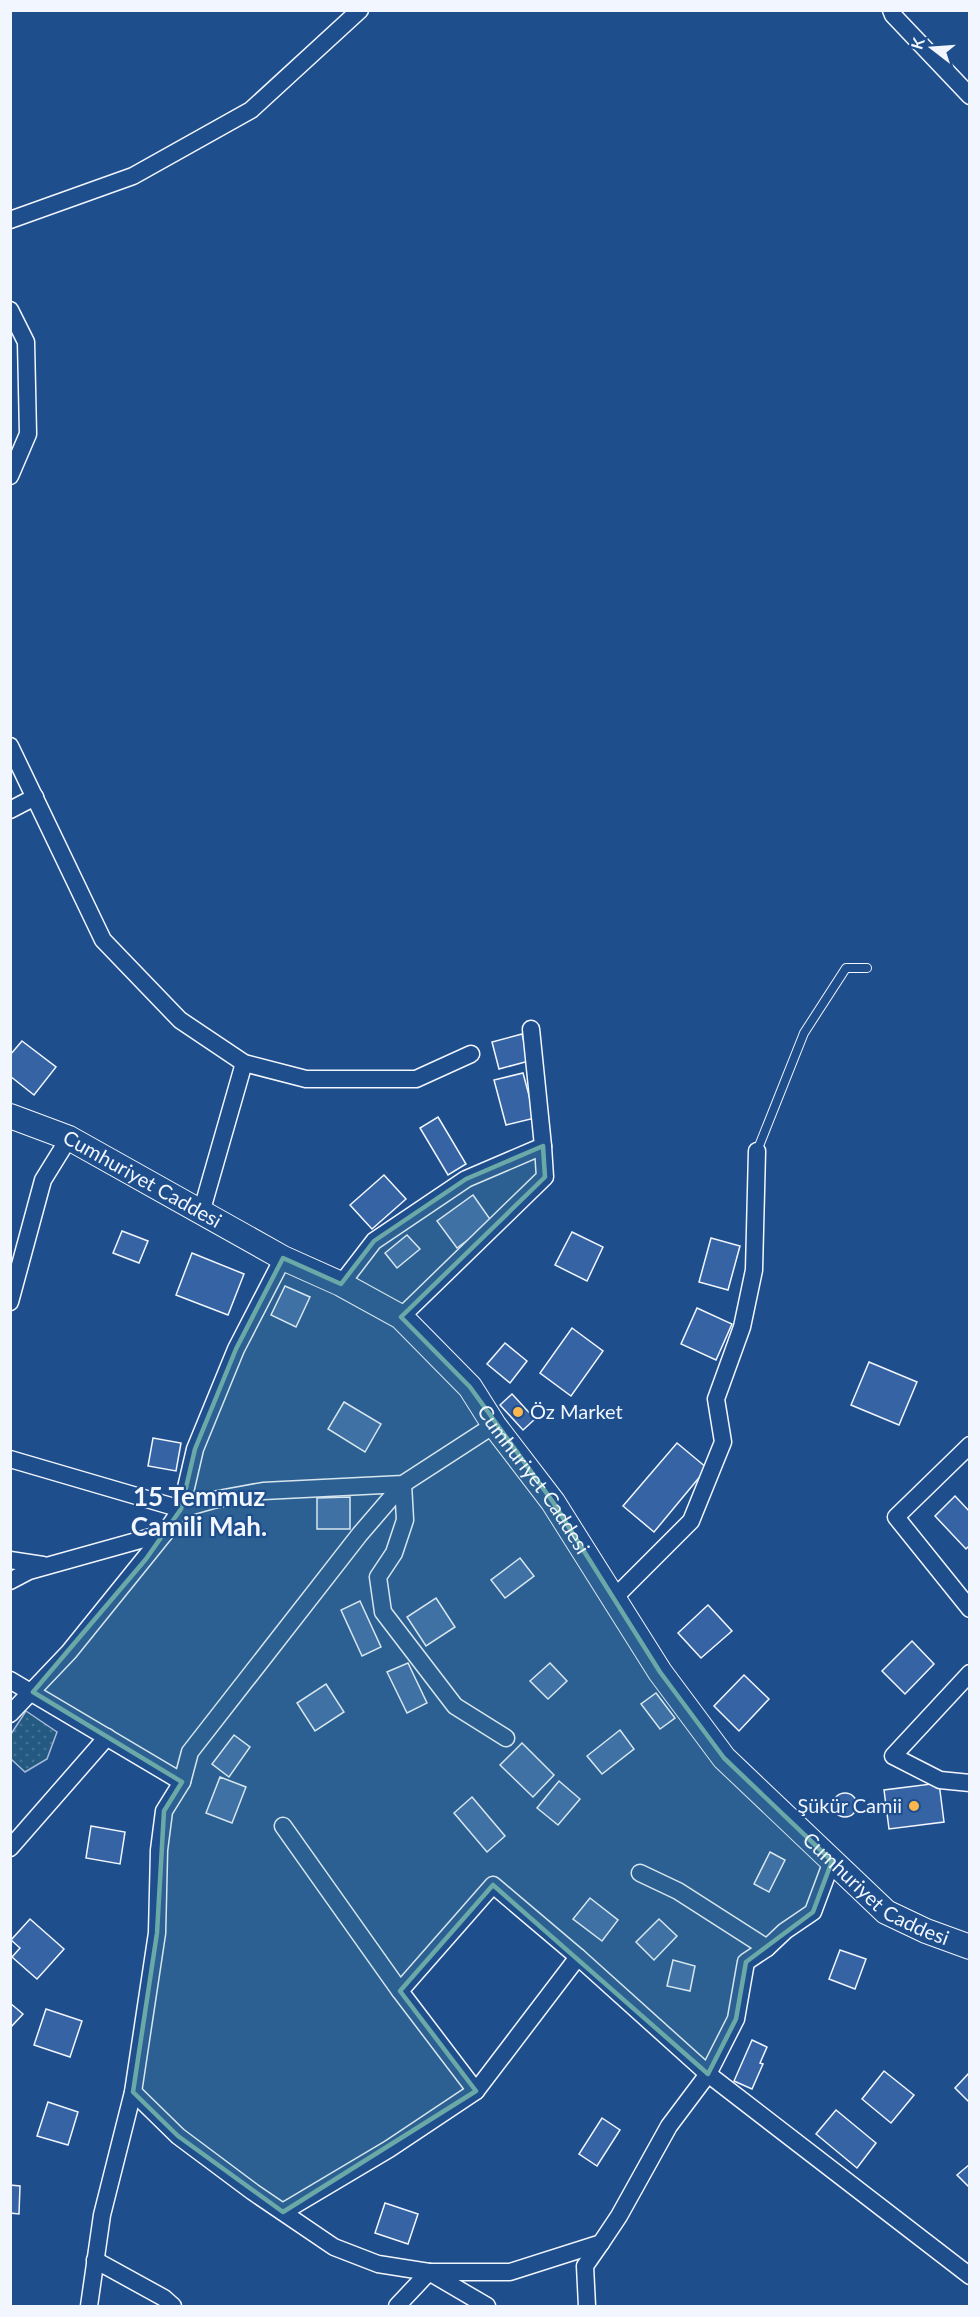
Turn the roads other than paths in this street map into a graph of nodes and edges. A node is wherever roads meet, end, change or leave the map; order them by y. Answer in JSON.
{"nodes":[{"id":1,"x":360,"y":10,"type":"edge"},
{"id":2,"x":891,"y":10,"type":"edge"},
{"id":3,"x":969,"y":96,"type":"edge"},
{"id":4,"x":10,"y":220,"type":"edge"},
{"id":5,"x":10,"y":310,"type":"edge"},
{"id":6,"x":10,"y":476,"type":"edge"},
{"id":7,"x":10,"y":746,"type":"edge"},
{"id":8,"x":35,"y":797,"type":"junction"},
{"id":9,"x":10,"y":810,"type":"edge"},
{"id":10,"x":867,"y":968,"type":"dead end"},
{"id":11,"x":531,"y":1029,"type":"dead end"},
{"id":12,"x":471,"y":1054,"type":"dead end"},
{"id":13,"x":244,"y":1063,"type":"junction"},
{"id":14,"x":10,"y":1116,"type":"edge"},
{"id":15,"x":69,"y":1138,"type":"junction"},
{"id":16,"x":543,"y":1146,"type":"junction"},
{"id":17,"x":757,"y":1150,"type":"joint"},
{"id":18,"x":201,"y":1213,"type":"junction"},
{"id":19,"x":283,"y":1258,"type":"junction"},
{"id":20,"x":341,"y":1284,"type":"junction"},
{"id":21,"x":10,"y":1302,"type":"edge"},
{"id":22,"x":400,"y":1317,"type":"junction"},
{"id":23,"x":494,"y":1425,"type":"junction"},
{"id":24,"x":969,"y":1444,"type":"edge"},
{"id":25,"x":10,"y":1459,"type":"edge"},
{"id":26,"x":403,"y":1484,"type":"junction"},
{"id":27,"x":181,"y":1509,"type":"junction"},
{"id":28,"x":165,"y":1533,"type":"junction"},
{"id":29,"x":10,"y":1560,"type":"edge"},
{"id":30,"x":47,"y":1566,"type":"junction"},
{"id":31,"x":10,"y":1581,"type":"edge"},
{"id":32,"x":614,"y":1598,"type":"junction"},
{"id":33,"x":969,"y":1609,"type":"edge"},
{"id":34,"x":969,"y":1673,"type":"edge"},
{"id":35,"x":10,"y":1680,"type":"edge"},
{"id":36,"x":33,"y":1692,"type":"junction"},
{"id":37,"x":10,"y":1714,"type":"edge"},
{"id":38,"x":107,"y":1737,"type":"junction"},
{"id":39,"x":506,"y":1738,"type":"dead end"},
{"id":40,"x":182,"y":1782,"type":"junction"},
{"id":41,"x":969,"y":1783,"type":"edge"},
{"id":42,"x":283,"y":1826,"type":"dead end"},
{"id":43,"x":10,"y":1848,"type":"edge"},
{"id":44,"x":832,"y":1861,"type":"junction"},
{"id":45,"x":640,"y":1873,"type":"dead end"},
{"id":46,"x":969,"y":1947,"type":"edge"},
{"id":47,"x":768,"y":1948,"type":"junction"},
{"id":48,"x":578,"y":1957,"type":"junction"},
{"id":49,"x":400,"y":1991,"type":"junction"},
{"id":50,"x":708,"y":2074,"type":"junction"},
{"id":51,"x":476,"y":2091,"type":"junction"},
{"id":52,"x":133,"y":2092,"type":"junction"},
{"id":53,"x":283,"y":2212,"type":"junction"},
{"id":54,"x":601,"y":2243,"type":"junction"},
{"id":55,"x":95,"y":2260,"type":"junction"},
{"id":56,"x":429,"y":2272,"type":"junction"},
{"id":57,"x":969,"y":2276,"type":"edge"},
{"id":58,"x":89,"y":2307,"type":"edge"},
{"id":59,"x":173,"y":2307,"type":"edge"},
{"id":60,"x":397,"y":2307,"type":"edge"},
{"id":61,"x":487,"y":2307,"type":"edge"},
{"id":62,"x":587,"y":2307,"type":"edge"}],
"edges":[{"from":1,"to":4,"type":"street"},
{"from":2,"to":3,"type":"street"},
{"from":5,"to":6,"type":"street"},
{"from":7,"to":8,"type":"street"},
{"from":8,"to":9,"type":"street"},
{"from":8,"to":13,"type":"street"},
{"from":10,"to":17,"type":"lane"},
{"from":11,"to":16,"type":"street"},
{"from":12,"to":13,"type":"street"},
{"from":13,"to":18,"type":"street"},
{"from":14,"to":15,"type":"street","name":"Cumhuriyet Caddesi"},
{"from":15,"to":18,"type":"street","name":"Cumhuriyet Caddesi"},
{"from":15,"to":21,"type":"street"},
{"from":16,"to":20,"type":"street"},
{"from":16,"to":22,"type":"street"},
{"from":17,"to":32,"type":"street"},
{"from":18,"to":19,"type":"street","name":"Cumhuriyet Caddesi"},
{"from":19,"to":20,"type":"street","name":"Cumhuriyet Caddesi"},
{"from":19,"to":27,"type":"street"},
{"from":20,"to":22,"type":"street","name":"Cumhuriyet Caddesi"},
{"from":22,"to":23,"type":"street","name":"Cumhuriyet Caddesi"},
{"from":23,"to":26,"type":"street"},
{"from":23,"to":32,"type":"street","name":"Cumhuriyet Caddesi"},
{"from":24,"to":33,"type":"street"},
{"from":25,"to":27,"type":"street"},
{"from":26,"to":27,"type":"street"},
{"from":26,"to":39,"type":"street"},
{"from":26,"to":40,"type":"street"},
{"from":27,"to":28,"type":"street"},
{"from":28,"to":30,"type":"street"},
{"from":28,"to":36,"type":"street"},
{"from":29,"to":30,"type":"street"},
{"from":30,"to":31,"type":"street"},
{"from":32,"to":44,"type":"street","name":"Cumhuriyet Caddesi"},
{"from":34,"to":41,"type":"street"},
{"from":35,"to":36,"type":"street"},
{"from":36,"to":37,"type":"street"},
{"from":36,"to":38,"type":"street"},
{"from":38,"to":40,"type":"street"},
{"from":38,"to":43,"type":"street"},
{"from":40,"to":52,"type":"street"},
{"from":42,"to":49,"type":"street"},
{"from":44,"to":46,"type":"street","name":"Cumhuriyet Caddesi"},
{"from":44,"to":47,"type":"street"},
{"from":45,"to":47,"type":"street"},
{"from":47,"to":50,"type":"street"},
{"from":48,"to":49,"type":"street"},
{"from":48,"to":50,"type":"street"},
{"from":48,"to":51,"type":"street"},
{"from":49,"to":51,"type":"street"},
{"from":50,"to":54,"type":"street"},
{"from":50,"to":57,"type":"street"},
{"from":51,"to":53,"type":"street"},
{"from":52,"to":53,"type":"street"},
{"from":52,"to":55,"type":"street"},
{"from":53,"to":56,"type":"street"},
{"from":54,"to":56,"type":"street"},
{"from":54,"to":62,"type":"street"},
{"from":55,"to":58,"type":"street"},
{"from":55,"to":59,"type":"street"},
{"from":56,"to":60,"type":"street"},
{"from":56,"to":61,"type":"street"}]}
